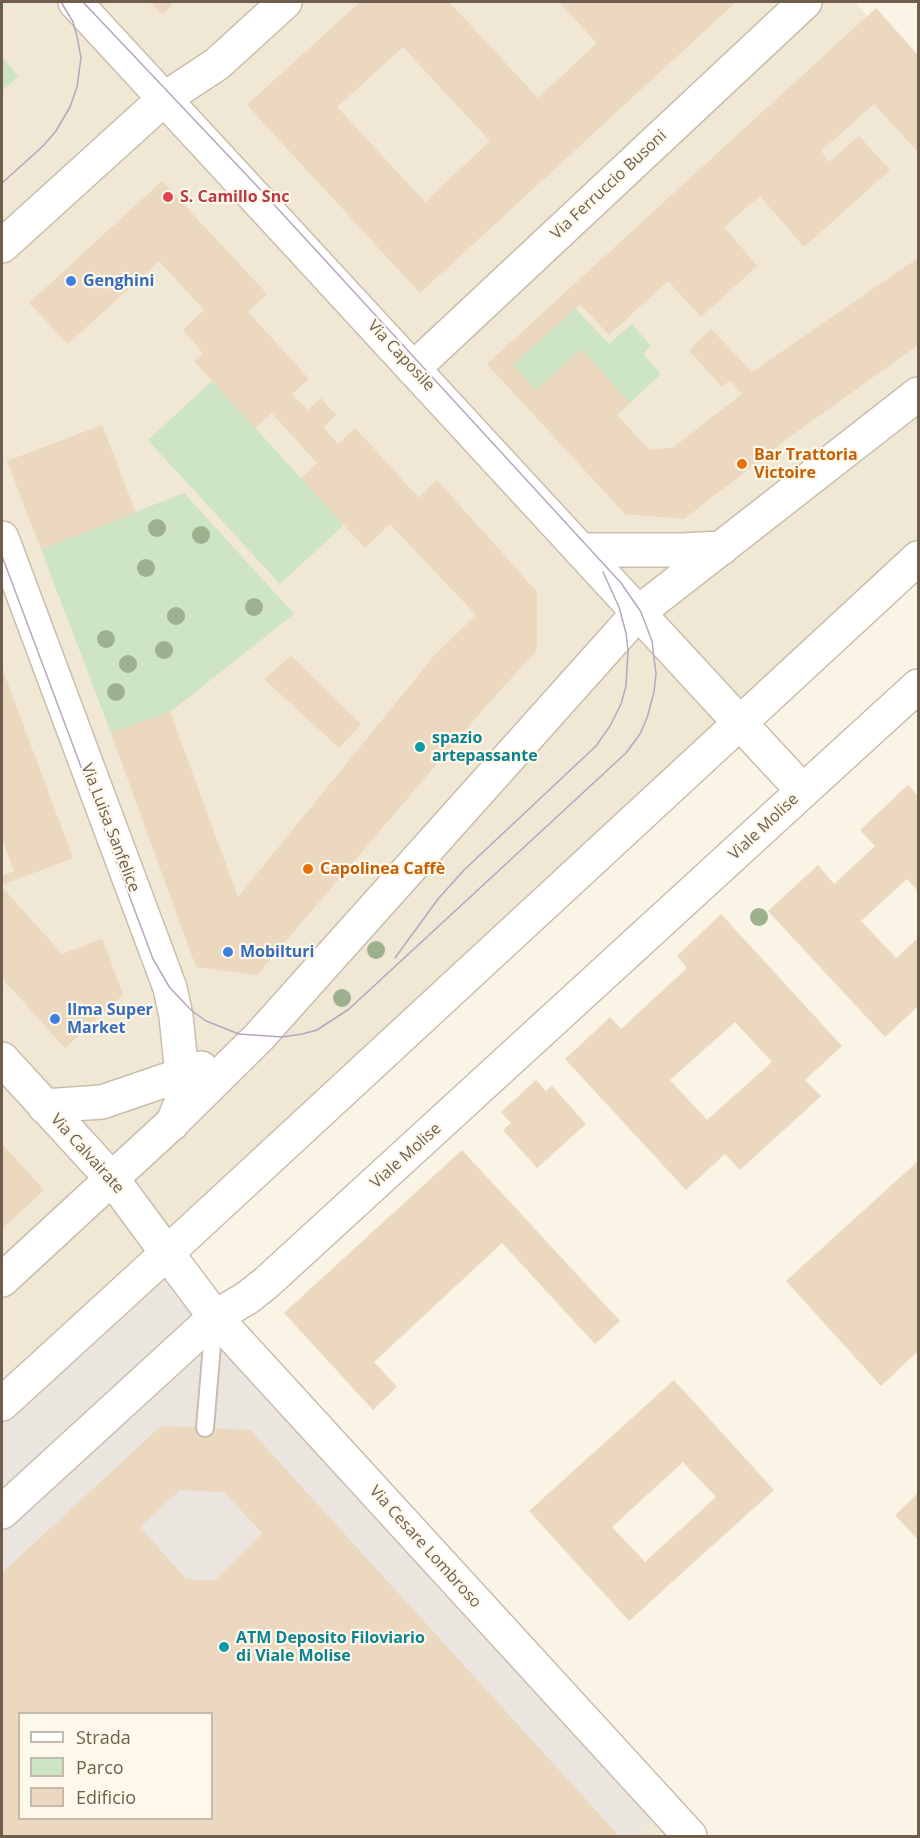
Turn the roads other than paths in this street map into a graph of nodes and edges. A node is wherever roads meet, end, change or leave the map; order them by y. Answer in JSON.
{"nodes":[{"id":1,"x":75,"y":2,"type":"edge"},
{"id":2,"x":285,"y":2,"type":"edge"},
{"id":3,"x":805,"y":2,"type":"edge"},
{"id":4,"x":164,"y":99,"type":"junction"},
{"id":5,"x":2,"y":246,"type":"edge"},
{"id":6,"x":413,"y":369,"type":"junction"},
{"id":7,"x":918,"y":393,"type":"edge"},
{"id":8,"x":2,"y":538,"type":"edge"},
{"id":9,"x":722,"y":548,"type":"junction"},
{"id":10,"x":580,"y":549,"type":"junction"},
{"id":11,"x":918,"y":558,"type":"edge"},
{"id":12,"x":639,"y":612,"type":"junction"},
{"id":13,"x":918,"y":686,"type":"edge"},
{"id":14,"x":740,"y":723,"type":"junction"},
{"id":15,"x":803,"y":791,"type":"junction"},
{"id":16,"x":259,"y":1037,"type":"junction"},
{"id":17,"x":2,"y":1059,"type":"edge"},
{"id":18,"x":182,"y":1075,"type":"junction"},
{"id":19,"x":44,"y":1106,"type":"junction"},
{"id":20,"x":171,"y":1124,"type":"junction"},
{"id":21,"x":113,"y":1180,"type":"junction"},
{"id":22,"x":167,"y":1253,"type":"junction"},
{"id":23,"x":2,"y":1280,"type":"edge"},
{"id":24,"x":215,"y":1317,"type":"junction"},
{"id":25,"x":2,"y":1404,"type":"edge"},
{"id":26,"x":205,"y":1428,"type":"dead end"},
{"id":27,"x":2,"y":1512,"type":"edge"},
{"id":28,"x":690,"y":1836,"type":"edge"}],
"edges":[{"from":1,"to":4,"type":"street","name":"Via Caposile"},
{"from":2,"to":4,"type":"street"},
{"from":3,"to":6,"type":"street","name":"Via Ferruccio Busoni"},
{"from":4,"to":5,"type":"street"},
{"from":4,"to":6,"type":"street","name":"Via Caposile"},
{"from":6,"to":10,"type":"street","name":"Via Caposile"},
{"from":7,"to":9,"type":"street"},
{"from":8,"to":18,"type":"street","name":"Via Luisa Sanfelice"},
{"from":9,"to":10,"type":"street"},
{"from":9,"to":12,"type":"street"},
{"from":10,"to":12,"type":"street","name":"Via Caposile"},
{"from":11,"to":14,"type":"street"},
{"from":12,"to":14,"type":"street","name":"Viale Molise"},
{"from":12,"to":16,"type":"street"},
{"from":13,"to":15,"type":"street","name":"Viale Molise"},
{"from":14,"to":15,"type":"street","name":"Viale Molise"},
{"from":14,"to":22,"type":"street"},
{"from":15,"to":24,"type":"street","name":"Viale Molise"},
{"from":16,"to":18,"type":"street"},
{"from":16,"to":20,"type":"street"},
{"from":17,"to":19,"type":"street","name":"Via Calvairate"},
{"from":18,"to":19,"type":"street"},
{"from":18,"to":20,"type":"street","name":"Via Luisa Sanfelice"},
{"from":19,"to":21,"type":"street","name":"Via Calvairate"},
{"from":20,"to":21,"type":"street"},
{"from":21,"to":22,"type":"street","name":"Via Calvairate"},
{"from":21,"to":23,"type":"street"},
{"from":22,"to":24,"type":"street","name":"Via Cesare Lombroso"},
{"from":22,"to":25,"type":"street"},
{"from":24,"to":26,"type":"lane"},
{"from":24,"to":27,"type":"street","name":"Viale Molise"},
{"from":24,"to":28,"type":"street","name":"Via Cesare Lombroso"}]}
